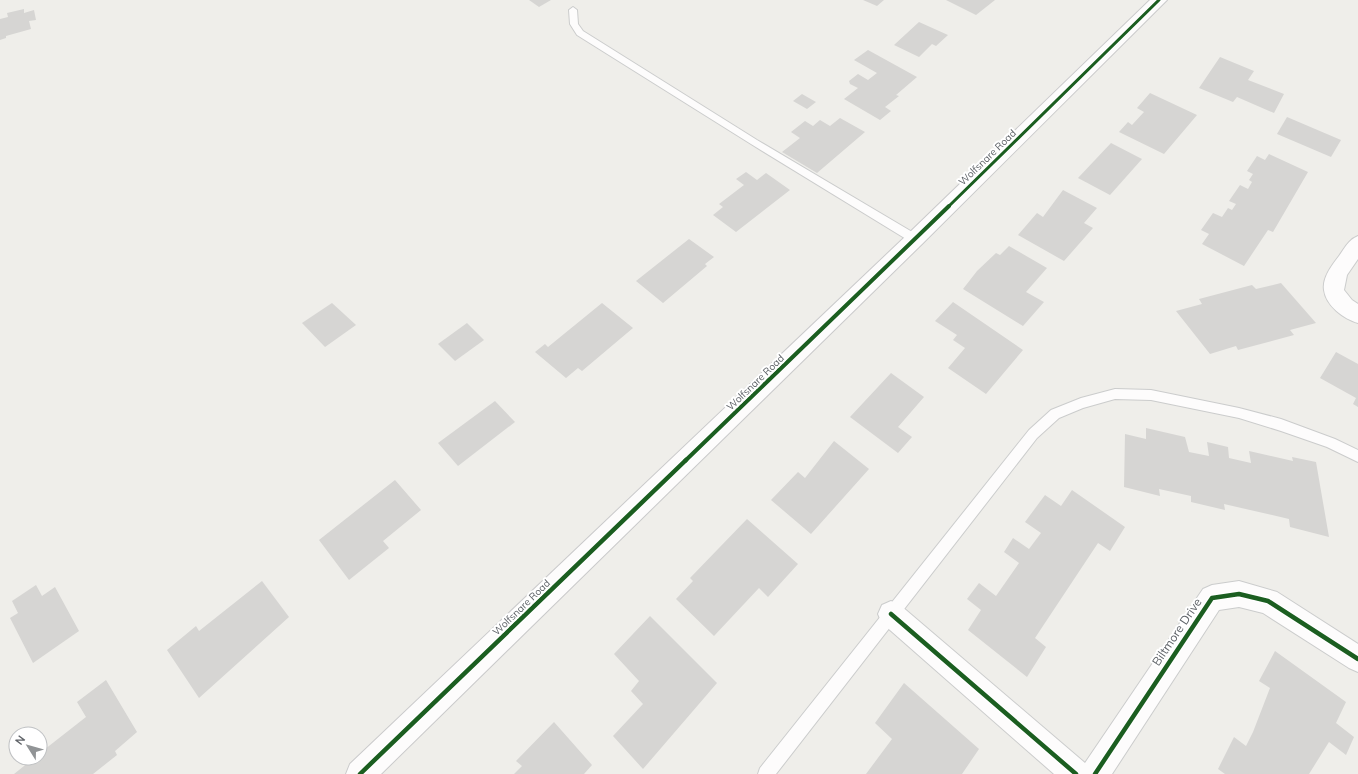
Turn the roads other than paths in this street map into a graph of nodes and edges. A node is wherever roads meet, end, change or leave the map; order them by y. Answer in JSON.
{"nodes":[{"id":1,"x":1159,"y":0,"type":"edge"},
{"id":2,"x":573,"y":10,"type":"dead end"},
{"id":3,"x":915,"y":239,"type":"junction"},
{"id":4,"x":1358,"y":244,"type":"edge"},
{"id":5,"x":1358,"y":315,"type":"edge"},
{"id":6,"x":1358,"y":456,"type":"edge"},
{"id":7,"x":891,"y":614,"type":"junction"},
{"id":8,"x":1358,"y":659,"type":"edge"},
{"id":9,"x":360,"y":774,"type":"edge"},
{"id":10,"x":766,"y":774,"type":"edge"},
{"id":11,"x":1076,"y":774,"type":"edge"},
{"id":12,"x":1094,"y":774,"type":"edge"}],
"edges":[{"from":1,"to":3,"type":"street","name":"Wolfsnare Road"},
{"from":2,"to":3,"type":"lane"},
{"from":3,"to":9,"type":"street","name":"Wolfsnare Road"},
{"from":4,"to":5,"type":"street"},
{"from":6,"to":7,"type":"lane"},
{"from":7,"to":10,"type":"lane"},
{"from":7,"to":11,"type":"street"},
{"from":8,"to":12,"type":"street","name":"Biltmore Drive"}]}
